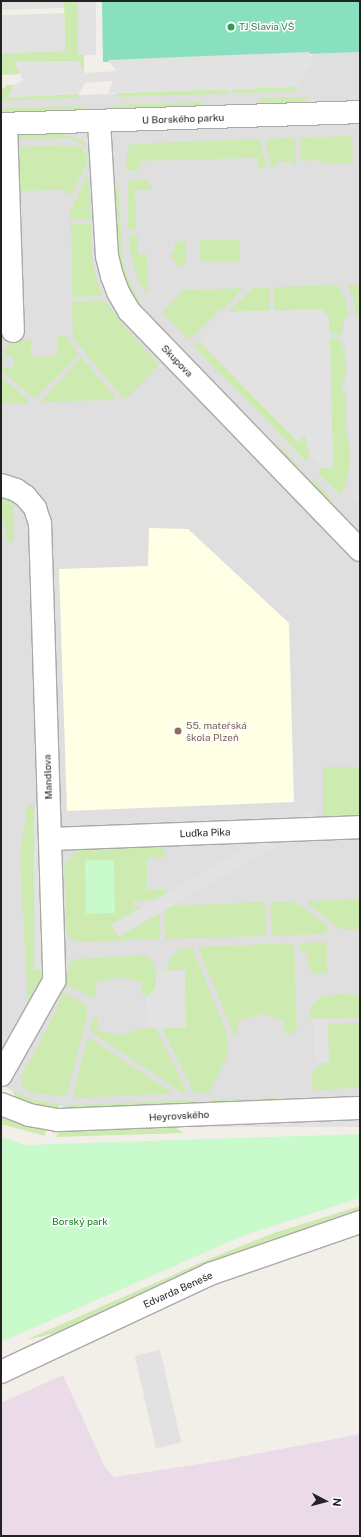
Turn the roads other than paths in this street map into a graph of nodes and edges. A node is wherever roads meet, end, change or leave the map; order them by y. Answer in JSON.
{"nodes":[{"id":1,"x":360,"y":112,"type":"edge"},
{"id":2,"x":99,"y":122,"type":"junction"},
{"id":3,"x":3,"y":124,"type":"edge"},
{"id":4,"x":13,"y":331,"type":"dead end"},
{"id":5,"x":1,"y":485,"type":"edge"},
{"id":6,"x":360,"y":550,"type":"edge"},
{"id":7,"x":360,"y":827,"type":"edge"},
{"id":8,"x":50,"y":839,"type":"junction"},
{"id":9,"x":1,"y":1075,"type":"edge"},
{"id":10,"x":1,"y":1104,"type":"edge"},
{"id":11,"x":360,"y":1108,"type":"edge"},
{"id":12,"x":360,"y":1222,"type":"edge"},
{"id":13,"x":1,"y":1372,"type":"edge"}],
"edges":[{"from":1,"to":2,"type":"street","name":"U Borského parku"},
{"from":2,"to":3,"type":"street","name":"U Borského parku"},
{"from":2,"to":6,"type":"street","name":"Skupova"},
{"from":3,"to":4,"type":"street","name":"U Borského parku"},
{"from":5,"to":8,"type":"street","name":"Mandlova"},
{"from":7,"to":8,"type":"street","name":"Luďka Pika"},
{"from":8,"to":9,"type":"street","name":"Mandlova"},
{"from":10,"to":11,"type":"street","name":"Heyrovského"},
{"from":12,"to":13,"type":"street","name":"Edvarda Beneše"}]}
